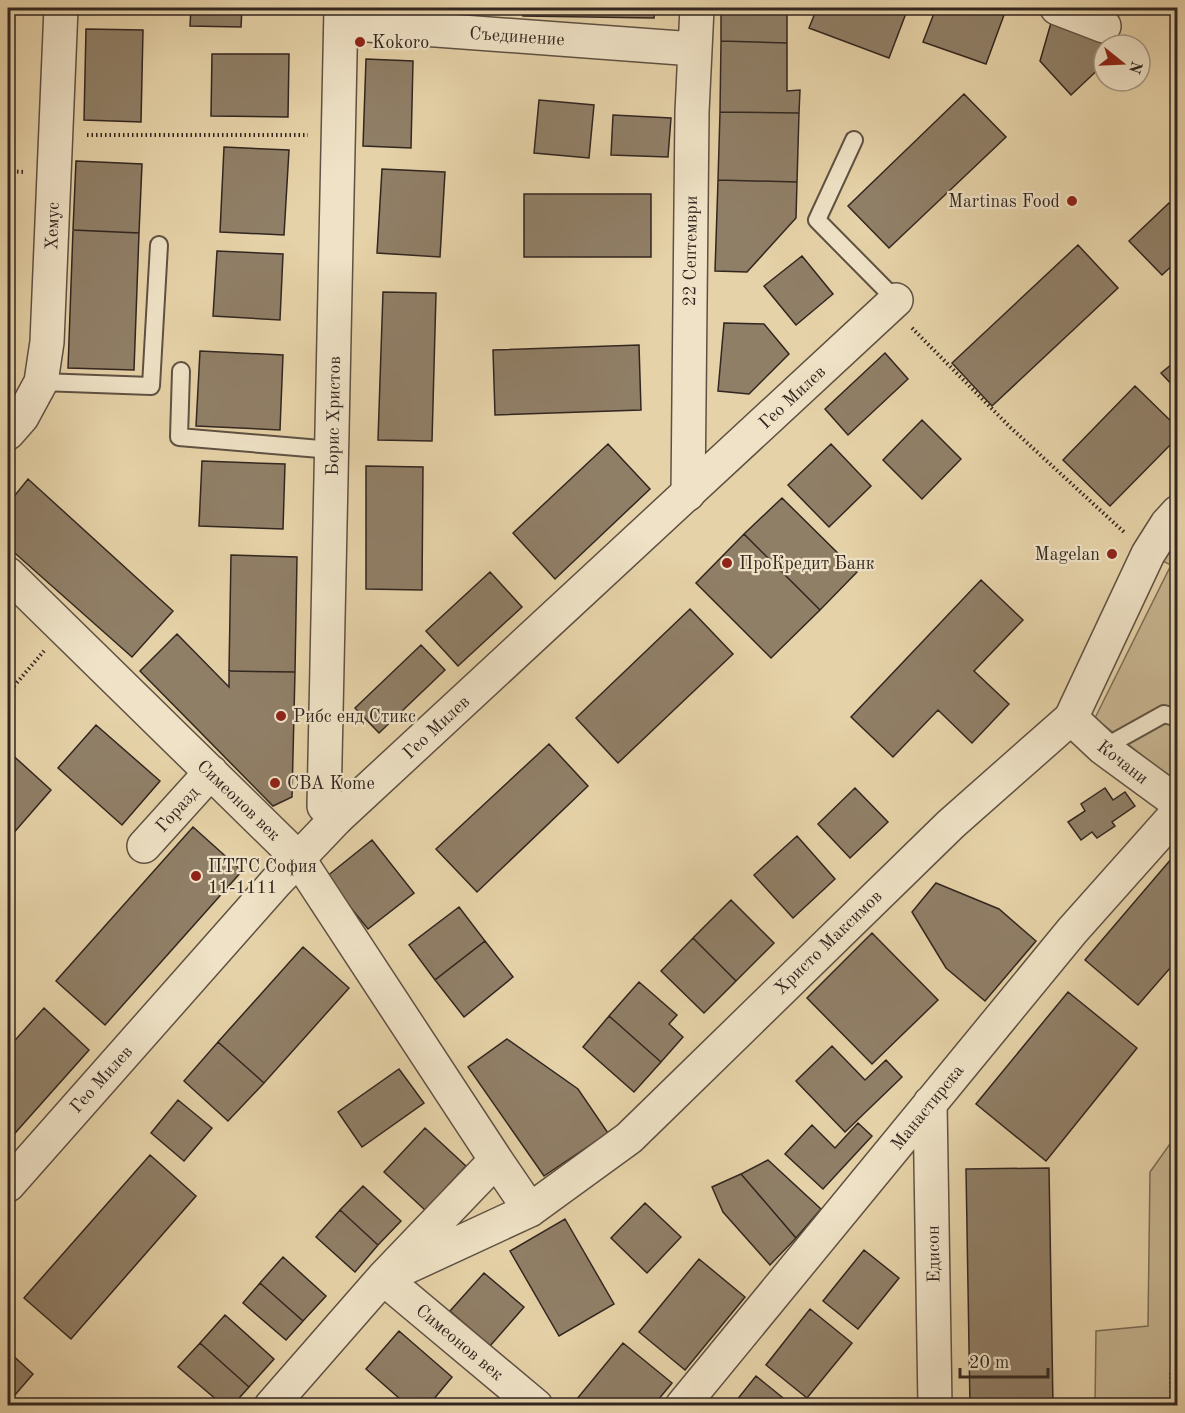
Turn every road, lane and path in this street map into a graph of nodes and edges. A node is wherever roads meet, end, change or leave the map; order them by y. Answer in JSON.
{"nodes":[{"id":1,"x":61,"y":8,"type":"edge"},
{"id":2,"x":697,"y":8,"type":"edge"},
{"id":3,"x":1057,"y":8,"type":"edge"},
{"id":4,"x":341,"y":15,"type":"edge"},
{"id":5,"x":1104,"y":26,"type":"dead end"},
{"id":6,"x":694,"y":49,"type":"junction"},
{"id":7,"x":56,"y":135,"type":"junction"},
{"id":8,"x":339,"y":135,"type":"junction"},
{"id":9,"x":854,"y":140,"type":"dead end"},
{"id":10,"x":159,"y":244,"type":"dead end"},
{"id":11,"x":900,"y":311,"type":"junction"},
{"id":12,"x":181,"y":370,"type":"dead end"},
{"id":13,"x":41,"y":382,"type":"junction"},
{"id":14,"x":8,"y":433,"type":"edge"},
{"id":15,"x":332,"y":450,"type":"junction"},
{"id":16,"x":688,"y":494,"type":"junction"},
{"id":17,"x":1178,"y":512,"type":"edge"},
{"id":18,"x":1148,"y":554,"type":"junction"},
{"id":19,"x":8,"y":574,"type":"edge"},
{"id":20,"x":63,"y":628,"type":"junction"},
{"id":21,"x":8,"y":693,"type":"edge"},
{"id":22,"x":1071,"y":718,"type":"junction"},
{"id":23,"x":1178,"y":718,"type":"edge"},
{"id":24,"x":1103,"y":748,"type":"junction"},
{"id":25,"x":210,"y":772,"type":"junction"},
{"id":26,"x":1178,"y":803,"type":"edge"},
{"id":27,"x":1178,"y":812,"type":"edge"},
{"id":28,"x":336,"y":819,"type":"junction"},
{"id":29,"x":144,"y":846,"type":"dead end"},
{"id":30,"x":298,"y":858,"type":"junction"},
{"id":31,"x":930,"y":1103,"type":"junction"},
{"id":32,"x":496,"y":1160,"type":"junction"},
{"id":33,"x":8,"y":1185,"type":"edge"},
{"id":34,"x":530,"y":1210,"type":"junction"},
{"id":35,"x":383,"y":1278,"type":"junction"},
{"id":36,"x":1178,"y":1346,"type":"edge"},
{"id":37,"x":271,"y":1406,"type":"edge"},
{"id":38,"x":536,"y":1406,"type":"edge"},
{"id":39,"x":682,"y":1406,"type":"edge"},
{"id":40,"x":935,"y":1406,"type":"edge"},
{"id":41,"x":1171,"y":1406,"type":"edge"}],
"edges":[{"from":1,"to":7,"type":"street","name":"Хемус"},
{"from":2,"to":6,"type":"street","name":"22 Септември"},
{"from":3,"to":5,"type":"street"},
{"from":4,"to":6,"type":"street","name":"Съединение"},
{"from":4,"to":8,"type":"street","name":"Борис Христов"},
{"from":6,"to":16,"type":"street","name":"22 Септември"},
{"from":7,"to":8,"type":"path"},
{"from":7,"to":13,"type":"street","name":"Хемус"},
{"from":8,"to":15,"type":"street","name":"Борис Христов"},
{"from":9,"to":11,"type":"lane"},
{"from":10,"to":13,"type":"lane"},
{"from":11,"to":16,"type":"street","name":"Гео Милев"},
{"from":11,"to":18,"type":"path"},
{"from":12,"to":15,"type":"lane"},
{"from":13,"to":14,"type":"street","name":"Хемус"},
{"from":15,"to":28,"type":"street","name":"Борис Христов"},
{"from":16,"to":28,"type":"street","name":"Гео Милев"},
{"from":17,"to":18,"type":"street","name":"Христо Максимов"},
{"from":18,"to":22,"type":"street","name":"Христо Максимов"},
{"from":19,"to":20,"type":"street","name":"Симеонов век"},
{"from":20,"to":21,"type":"path"},
{"from":20,"to":25,"type":"street","name":"Симеонов век"},
{"from":22,"to":24,"type":"street","name":"Кочани"},
{"from":22,"to":34,"type":"street","name":"Христо Максимов"},
{"from":23,"to":24,"type":"lane"},
{"from":24,"to":26,"type":"street","name":"Кочани"},
{"from":25,"to":29,"type":"street","name":"Горазд"},
{"from":25,"to":30,"type":"street","name":"Симеонов век"},
{"from":27,"to":31,"type":"street","name":"Манастирска"},
{"from":28,"to":30,"type":"street","name":"Гео Милев"},
{"from":30,"to":32,"type":"street","name":"Симеонов век"},
{"from":30,"to":33,"type":"street","name":"Гео Милев"},
{"from":31,"to":39,"type":"street","name":"Манастирска"},
{"from":31,"to":40,"type":"street","name":"Едисон"},
{"from":32,"to":34,"type":"street","name":"Симеонов век"},
{"from":32,"to":35,"type":"street","name":"Христо Максимов"},
{"from":34,"to":35,"type":"street","name":"Христо Максимов"},
{"from":35,"to":37,"type":"street","name":"Христо Максимов"},
{"from":35,"to":38,"type":"street","name":"Симеонов век"},
{"from":36,"to":41,"type":"path"}]}
